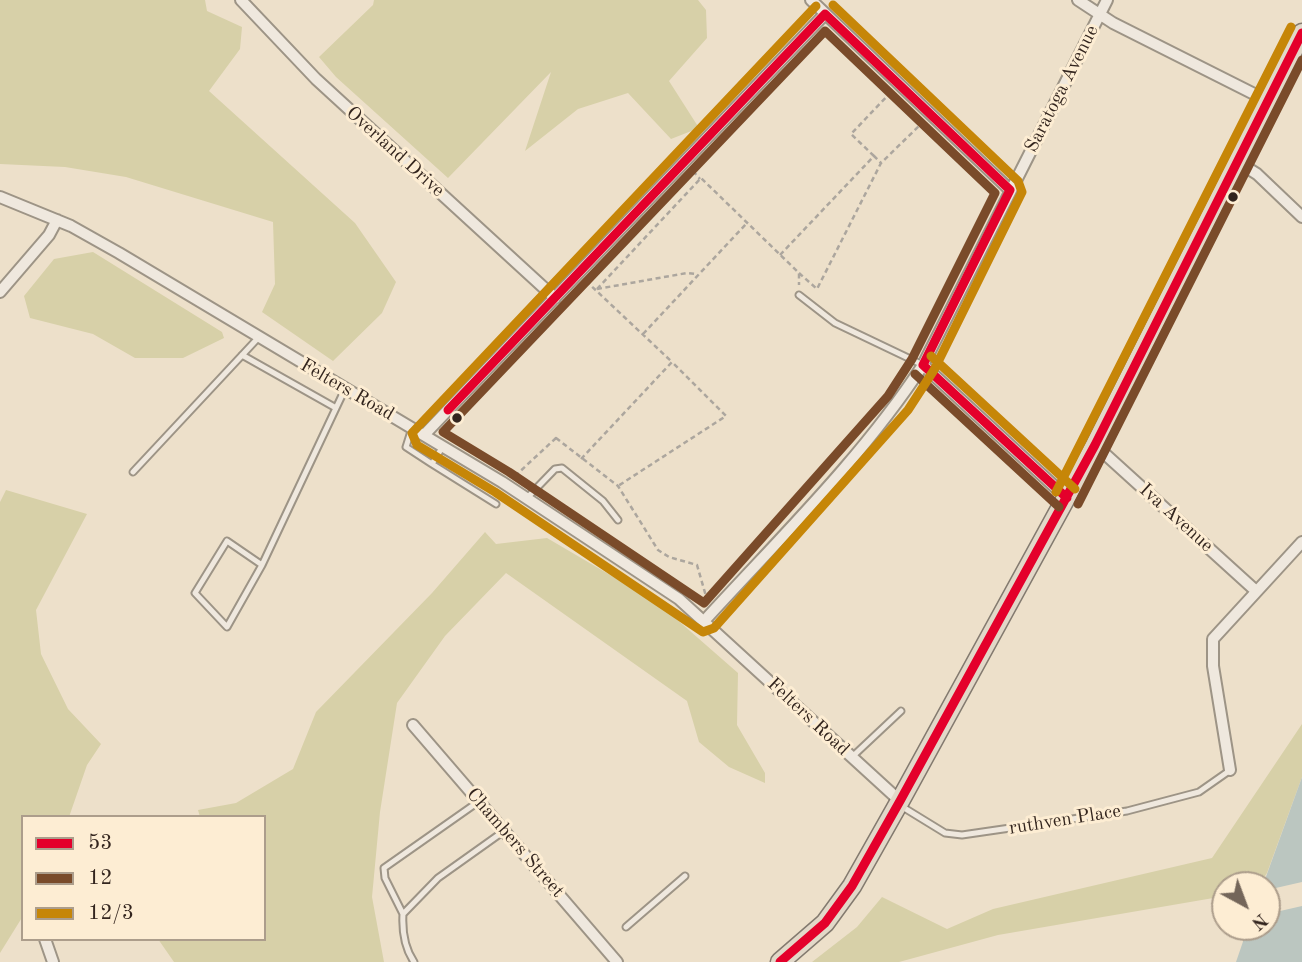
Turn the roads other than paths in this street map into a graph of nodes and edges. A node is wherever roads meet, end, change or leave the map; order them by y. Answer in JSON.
{"nodes":[{"id":1,"x":241,"y":0,"type":"edge"},
{"id":2,"x":811,"y":0,"type":"edge"},
{"id":3,"x":1078,"y":0,"type":"edge"},
{"id":4,"x":1107,"y":0,"type":"edge"},
{"id":5,"x":825,"y":14,"type":"junction"},
{"id":6,"x":1099,"y":16,"type":"junction"},
{"id":7,"x":1302,"y":33,"type":"edge"},
{"id":8,"x":1268,"y":101,"type":"junction"},
{"id":9,"x":1238,"y":162,"type":"junction"},
{"id":10,"x":1010,"y":190,"type":"junction"},
{"id":11,"x":0,"y":197,"type":"edge"},
{"id":12,"x":1302,"y":217,"type":"edge"},
{"id":13,"x":57,"y":220,"type":"junction"},
{"id":14,"x":0,"y":292,"type":"edge"},
{"id":15,"x":799,"y":295,"type":"road end"},
{"id":16,"x":555,"y":298,"type":"junction"},
{"id":17,"x":258,"y":338,"type":"junction"},
{"id":18,"x":242,"y":355,"type":"junction"},
{"id":19,"x":923,"y":365,"type":"junction"},
{"id":20,"x":345,"y":389,"type":"junction"},
{"id":21,"x":336,"y":408,"type":"junction"},
{"id":22,"x":412,"y":428,"type":"junction"},
{"id":23,"x":424,"y":435,"type":"junction"},
{"id":24,"x":1095,"y":445,"type":"junction"},
{"id":25,"x":443,"y":446,"type":"junction"},
{"id":26,"x":432,"y":464,"type":"junction"},
{"id":27,"x":133,"y":472,"type":"dead end"},
{"id":28,"x":527,"y":498,"type":"junction"},
{"id":29,"x":1067,"y":498,"type":"junction"},
{"id":30,"x":496,"y":504,"type":"dead end"},
{"id":31,"x":618,"y":520,"type":"dead end"},
{"id":32,"x":1302,"y":542,"type":"edge"},
{"id":33,"x":262,"y":565,"type":"junction"},
{"id":34,"x":1256,"y":591,"type":"junction"},
{"id":35,"x":705,"y":620,"type":"junction"},
{"id":36,"x":901,"y":711,"type":"dead end"},
{"id":37,"x":413,"y":725,"type":"dead end"},
{"id":38,"x":852,"y":757,"type":"junction"},
{"id":39,"x":1230,"y":770,"type":"joint"},
{"id":40,"x":479,"y":801,"type":"junction"},
{"id":41,"x":899,"y":803,"type":"junction"},
{"id":42,"x":505,"y":831,"type":"junction"},
{"id":43,"x":685,"y":876,"type":"dead end"},
{"id":44,"x":403,"y":914,"type":"junction"},
{"id":45,"x":626,"y":928,"type":"dead end"},
{"id":46,"x":46,"y":941,"type":"edge"},
{"id":47,"x":53,"y":962,"type":"edge"},
{"id":48,"x":414,"y":962,"type":"edge"},
{"id":49,"x":617,"y":962,"type":"edge"},
{"id":50,"x":780,"y":962,"type":"edge"}],
"edges":[{"from":1,"to":16,"type":"street","name":"Overland Drive"},
{"from":2,"to":5,"type":"street"},
{"from":3,"to":6,"type":"street"},
{"from":4,"to":6,"type":"street","name":"Saratoga Avenue"},
{"from":5,"to":10,"type":"street"},
{"from":5,"to":16,"type":"street"},
{"from":6,"to":8,"type":"street"},
{"from":6,"to":10,"type":"street","name":"Saratoga Avenue"},
{"from":7,"to":8,"type":"main road"},
{"from":8,"to":9,"type":"main road"},
{"from":9,"to":12,"type":"street"},
{"from":9,"to":24,"type":"main road"},
{"from":10,"to":19,"type":"street","name":"Saratoga Avenue"},
{"from":11,"to":13,"type":"street","name":"Felters Road"},
{"from":13,"to":14,"type":"street"},
{"from":13,"to":17,"type":"street","name":"Felters Road"},
{"from":15,"to":19,"type":"lane"},
{"from":16,"to":23,"type":"street"},
{"from":17,"to":18,"type":"lane"},
{"from":17,"to":20,"type":"street","name":"Felters Road"},
{"from":18,"to":21,"type":"lane"},
{"from":18,"to":27,"type":"lane"},
{"from":19,"to":29,"type":"street"},
{"from":19,"to":35,"type":"street","name":"Saratoga Avenue"},
{"from":20,"to":21,"type":"lane"},
{"from":20,"to":22,"type":"street","name":"Felters Road"},
{"from":21,"to":33,"type":"lane"},
{"from":22,"to":23,"type":"street","name":"Felters Road"},
{"from":22,"to":26,"type":"lane"},
{"from":23,"to":25,"type":"street","name":"Felters Road"},
{"from":24,"to":29,"type":"main road"},
{"from":24,"to":34,"type":"street","name":"Iva Avenue"},
{"from":25,"to":26,"type":"lane"},
{"from":25,"to":28,"type":"street","name":"Felters Road"},
{"from":26,"to":30,"type":"lane"},
{"from":28,"to":31,"type":"lane"},
{"from":28,"to":35,"type":"street","name":"Felters Road"},
{"from":29,"to":41,"type":"main road"},
{"from":32,"to":34,"type":"street"},
{"from":33,"to":33,"type":"lane"},
{"from":34,"to":39,"type":"street"},
{"from":35,"to":38,"type":"street","name":"Felters Road"},
{"from":36,"to":38,"type":"lane"},
{"from":37,"to":40,"type":"street","name":"Chambers Street"},
{"from":38,"to":41,"type":"street","name":"Felters Road"},
{"from":39,"to":41,"type":"lane","name":"ruthven Place"},
{"from":40,"to":42,"type":"street","name":"Chambers Street"},
{"from":40,"to":44,"type":"lane"},
{"from":41,"to":50,"type":"main road"},
{"from":42,"to":44,"type":"lane"},
{"from":42,"to":49,"type":"street","name":"Chambers Street"},
{"from":43,"to":45,"type":"lane"},
{"from":44,"to":48,"type":"lane"},
{"from":46,"to":47,"type":"street"}]}
